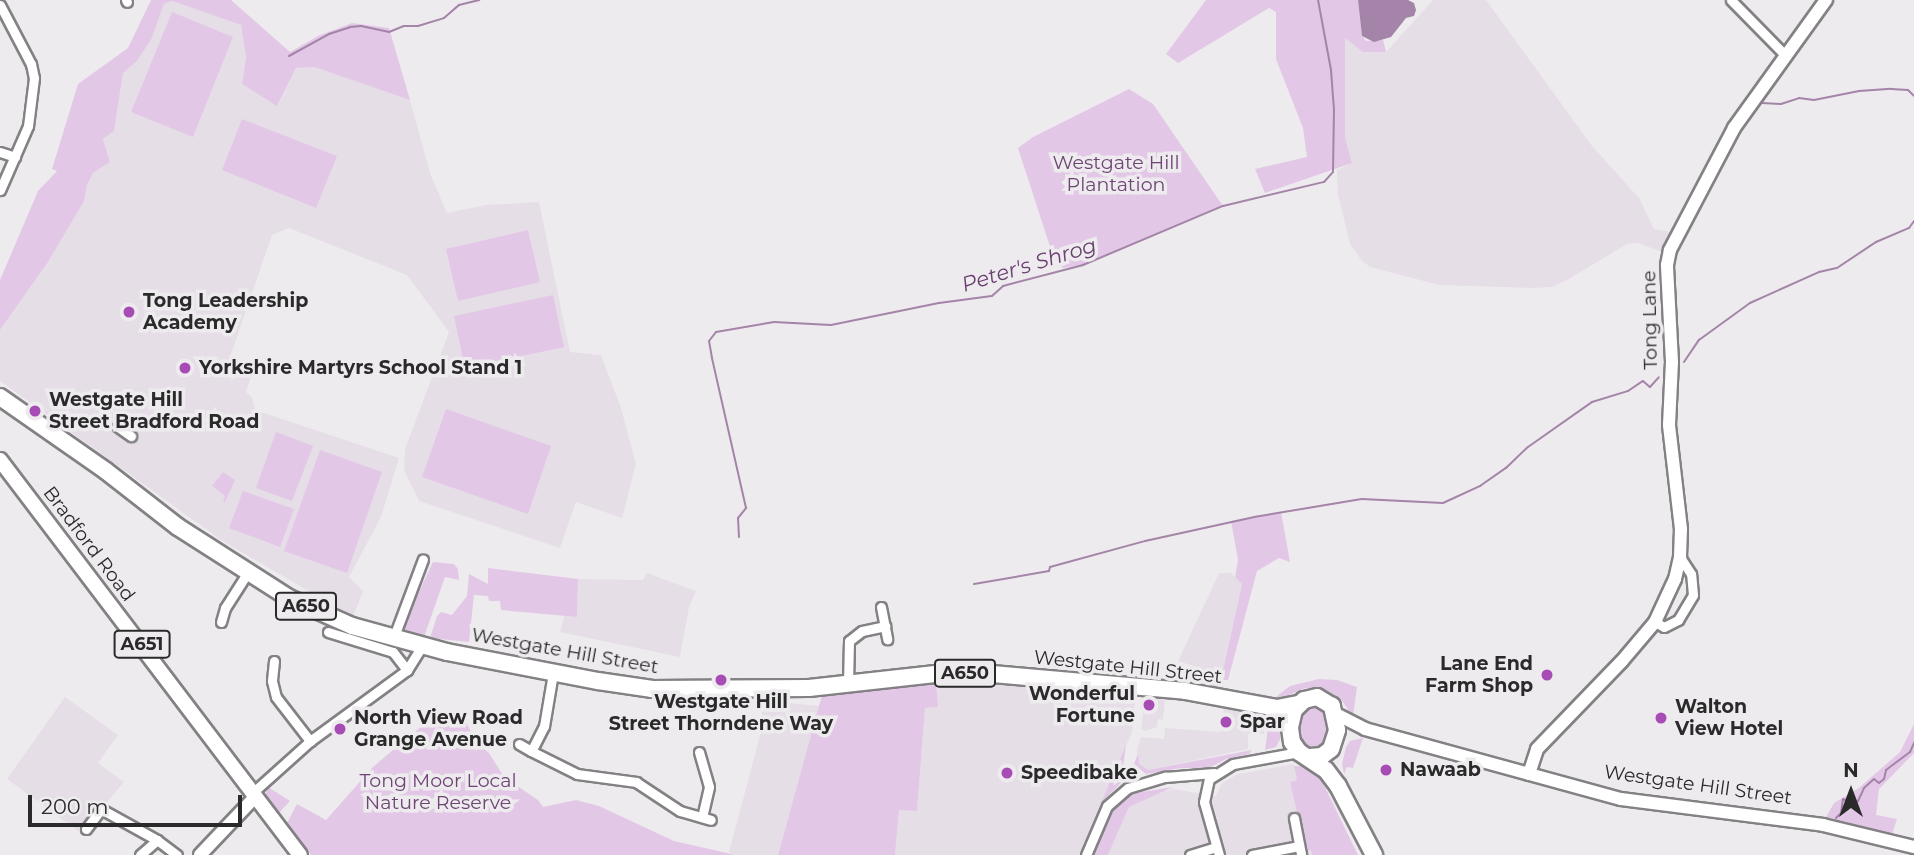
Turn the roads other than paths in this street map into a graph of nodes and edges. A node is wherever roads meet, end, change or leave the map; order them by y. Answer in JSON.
{"nodes":[{"id":1,"x":1731,"y":0,"type":"edge"},
{"id":2,"x":1826,"y":0,"type":"edge"},
{"id":3,"x":0,"y":5,"type":"edge"},
{"id":4,"x":1785,"y":55,"type":"junction"},
{"id":5,"x":0,"y":152,"type":"edge"},
{"id":6,"x":15,"y":157,"type":"junction"},
{"id":7,"x":0,"y":190,"type":"edge"},
{"id":8,"x":4,"y":402,"type":"edge"},
{"id":9,"x":118,"y":427,"type":"dead end"},
{"id":10,"x":131,"y":436,"type":"dead end"},
{"id":11,"x":0,"y":460,"type":"edge"},
{"id":12,"x":1680,"y":557,"type":"junction"},
{"id":13,"x":423,"y":559,"type":"dead end"},
{"id":14,"x":248,"y":572,"type":"junction"},
{"id":15,"x":881,"y":607,"type":"dead end"},
{"id":16,"x":221,"y":622,"type":"dead end"},
{"id":17,"x":1655,"y":622,"type":"junction"},
{"id":18,"x":885,"y":626,"type":"junction"},
{"id":19,"x":328,"y":632,"type":"dead end"},
{"id":20,"x":393,"y":639,"type":"junction"},
{"id":21,"x":887,"y":639,"type":"dead end"},
{"id":22,"x":422,"y":646,"type":"junction"},
{"id":23,"x":274,"y":661,"type":"dead end"},
{"id":24,"x":407,"y":670,"type":"junction"},
{"id":25,"x":553,"y":673,"type":"junction"},
{"id":26,"x":848,"y":684,"type":"junction"},
{"id":27,"x":1298,"y":704,"type":"junction"},
{"id":28,"x":1277,"y":708,"type":"junction"},
{"id":29,"x":1336,"y":714,"type":"junction"},
{"id":30,"x":1365,"y":729,"type":"junction"},
{"id":31,"x":1290,"y":733,"type":"junction"},
{"id":32,"x":310,"y":741,"type":"junction"},
{"id":33,"x":519,"y":744,"type":"dead end"},
{"id":34,"x":1334,"y":744,"type":"junction"},
{"id":35,"x":531,"y":751,"type":"junction"},
{"id":36,"x":699,"y":752,"type":"dead end"},
{"id":37,"x":1274,"y":755,"type":"junction"},
{"id":38,"x":1304,"y":755,"type":"junction"},
{"id":39,"x":1214,"y":773,"type":"junction"},
{"id":40,"x":1529,"y":774,"type":"junction"},
{"id":41,"x":1182,"y":775,"type":"junction"},
{"id":42,"x":1206,"y":786,"type":"junction"},
{"id":43,"x":1338,"y":786,"type":"junction"},
{"id":44,"x":253,"y":796,"type":"junction"},
{"id":45,"x":1294,"y":818,"type":"dead end"},
{"id":46,"x":86,"y":829,"type":"dead end"},
{"id":47,"x":157,"y":840,"type":"junction"},
{"id":48,"x":1914,"y":847,"type":"edge"},
{"id":49,"x":1300,"y":850,"type":"edge"},
{"id":50,"x":1217,"y":851,"type":"edge"},
{"id":51,"x":140,"y":855,"type":"edge"},
{"id":52,"x":177,"y":855,"type":"edge"},
{"id":53,"x":200,"y":855,"type":"edge"},
{"id":54,"x":300,"y":855,"type":"edge"},
{"id":55,"x":1086,"y":855,"type":"edge"},
{"id":56,"x":1190,"y":855,"type":"edge"},
{"id":57,"x":1252,"y":855,"type":"edge"},
{"id":58,"x":1374,"y":855,"type":"edge"}],
"edges":[{"from":1,"to":4,"type":"street"},
{"from":2,"to":4,"type":"street","name":"Tong Lane"},
{"from":3,"to":6,"type":"street"},
{"from":4,"to":12,"type":"street","name":"Tong Lane"},
{"from":5,"to":6,"type":"street"},
{"from":6,"to":7,"type":"street"},
{"from":8,"to":14,"type":"highway","name":"Westgate Hill Street","number":"A650"},
{"from":9,"to":10,"type":"street"},
{"from":11,"to":44,"type":"main road","name":"Bradford Road","number":"A651"},
{"from":12,"to":17,"type":"street","name":"Tong Lane"},
{"from":12,"to":17,"type":"street","name":"Tong Lane"},
{"from":13,"to":20,"type":"street"},
{"from":14,"to":16,"type":"street"},
{"from":14,"to":20,"type":"highway","name":"Westgate Hill Street","number":"A650"},
{"from":15,"to":18,"type":"street"},
{"from":17,"to":40,"type":"street","name":"Tong Lane"},
{"from":18,"to":21,"type":"street"},
{"from":18,"to":26,"type":"street"},
{"from":19,"to":24,"type":"street"},
{"from":20,"to":22,"type":"highway","name":"Westgate Hill Street","number":"A650"},
{"from":22,"to":24,"type":"street"},
{"from":22,"to":25,"type":"highway","name":"Westgate Hill Street","number":"A650"},
{"from":23,"to":32,"type":"street"},
{"from":24,"to":32,"type":"street"},
{"from":25,"to":26,"type":"highway","name":"Westgate Hill Street","number":"A650"},
{"from":25,"to":35,"type":"street"},
{"from":26,"to":28,"type":"highway","name":"Westgate Hill Street","number":"A650"},
{"from":27,"to":28,"type":"highway","name":"Westgate Hill Street","number":"A650"},
{"from":27,"to":29,"type":"highway","number":"A650"},
{"from":27,"to":31,"type":"highway"},
{"from":28,"to":31,"type":"highway"},
{"from":29,"to":30,"type":"street","name":"Westgate Hill Street"},
{"from":29,"to":34,"type":"highway"},
{"from":30,"to":34,"type":"street"},
{"from":30,"to":40,"type":"street","name":"Westgate Hill Street"},
{"from":31,"to":37,"type":"street"},
{"from":31,"to":38,"type":"highway"},
{"from":32,"to":44,"type":"street"},
{"from":33,"to":35,"type":"street"},
{"from":34,"to":38,"type":"highway"},
{"from":34,"to":43,"type":"highway"},
{"from":35,"to":36,"type":"street"},
{"from":37,"to":38,"type":"street"},
{"from":37,"to":39,"type":"street"},
{"from":38,"to":43,"type":"highway"},
{"from":39,"to":41,"type":"street"},
{"from":39,"to":42,"type":"street"},
{"from":40,"to":48,"type":"street","name":"Westgate Hill Street"},
{"from":41,"to":42,"type":"street"},
{"from":41,"to":55,"type":"street"},
{"from":42,"to":50,"type":"street"},
{"from":43,"to":58,"type":"highway"},
{"from":44,"to":53,"type":"street"},
{"from":44,"to":54,"type":"main road","name":"Bradford Road","number":"A651"},
{"from":45,"to":49,"type":"street"},
{"from":46,"to":47,"type":"street"},
{"from":47,"to":51,"type":"street"},
{"from":47,"to":52,"type":"street"},
{"from":49,"to":57,"type":"street"},
{"from":50,"to":56,"type":"street"}]}
